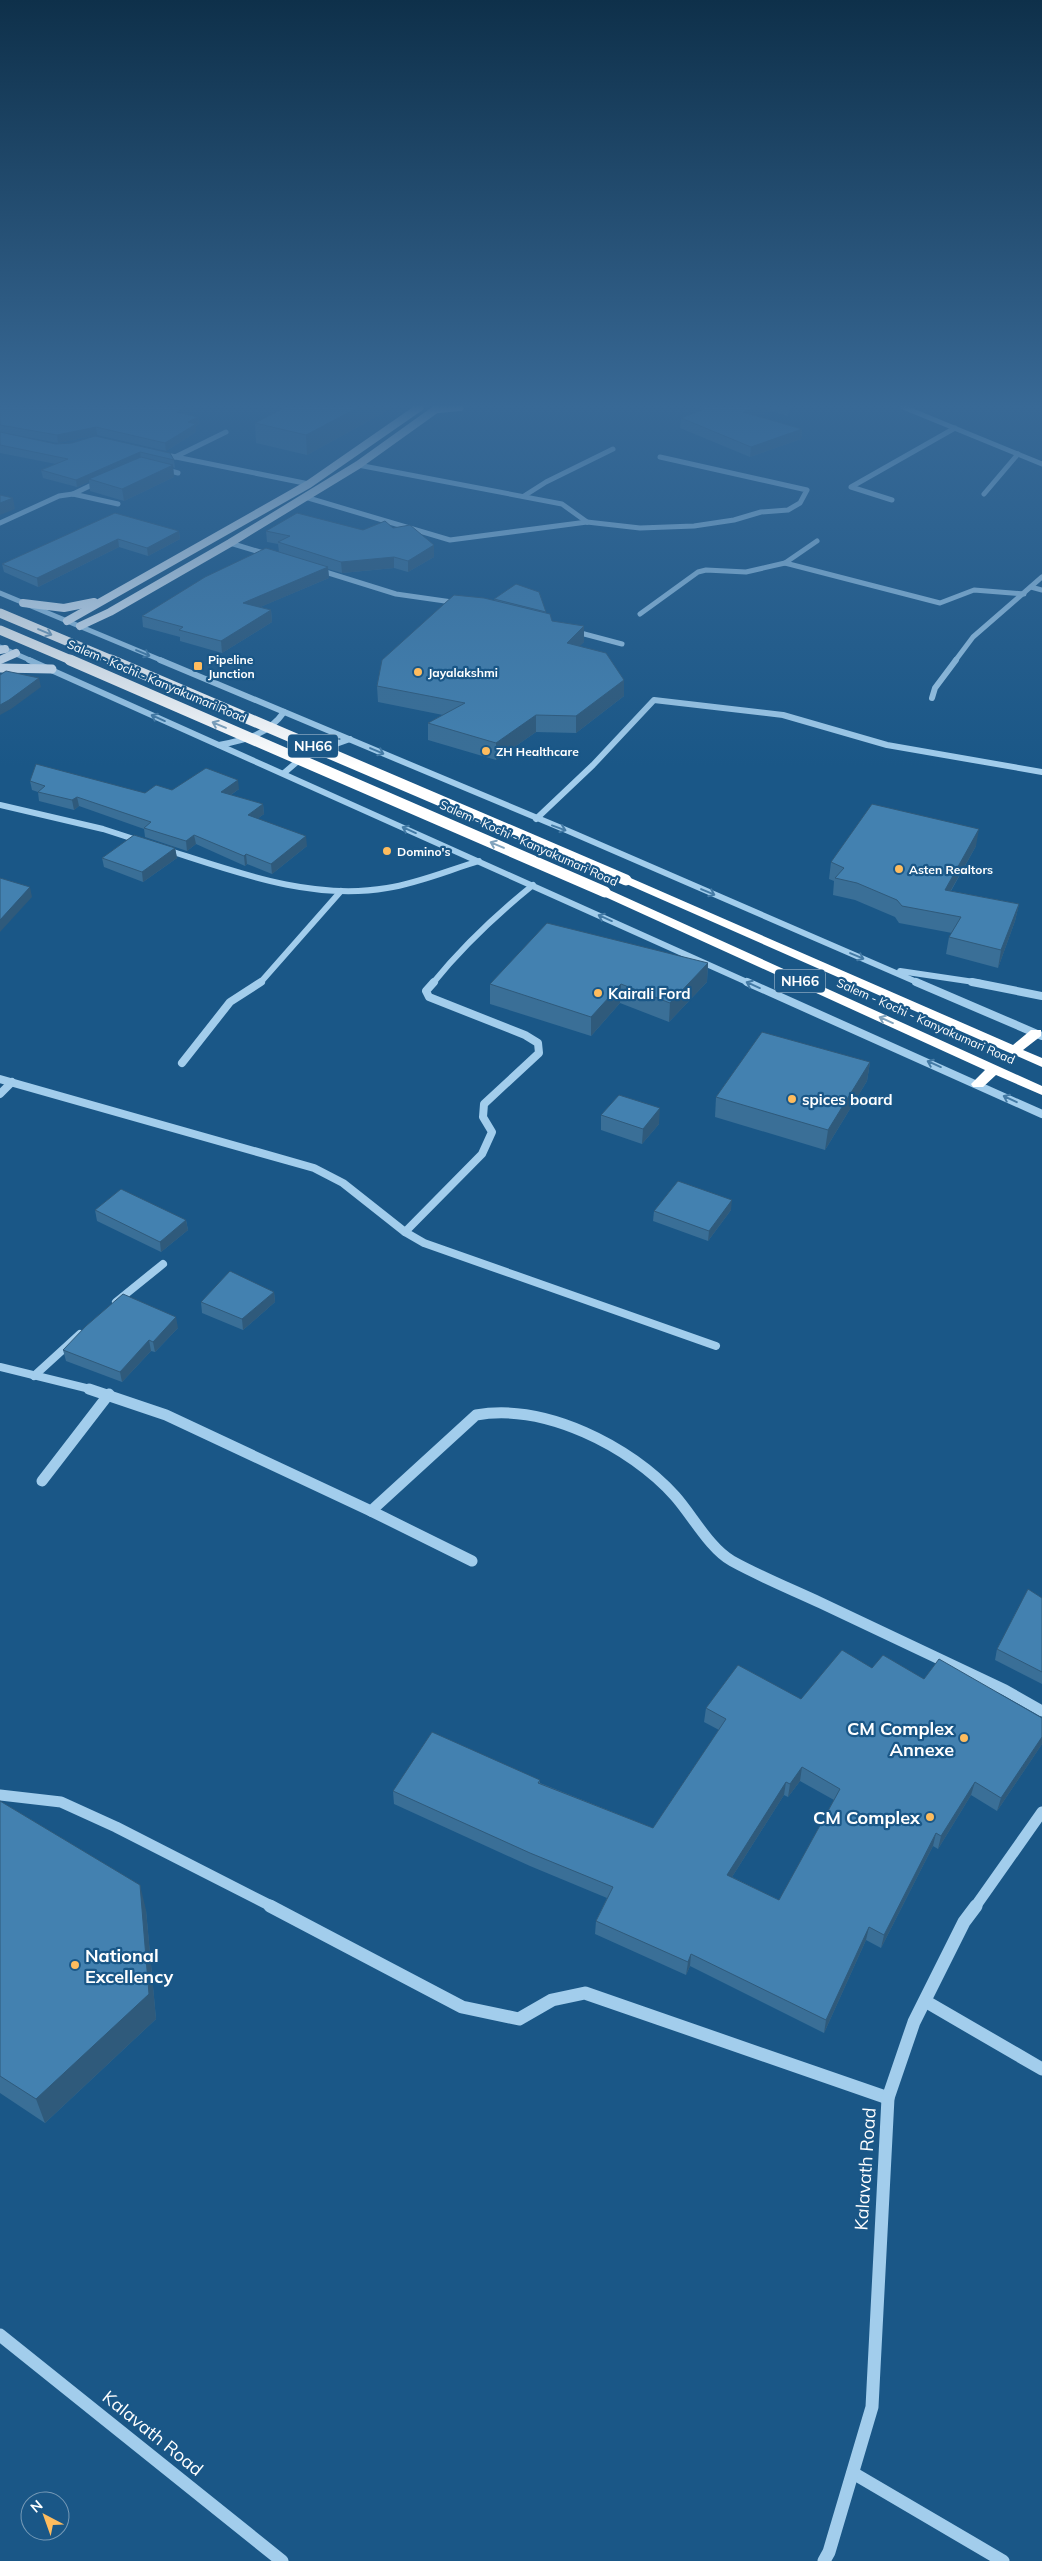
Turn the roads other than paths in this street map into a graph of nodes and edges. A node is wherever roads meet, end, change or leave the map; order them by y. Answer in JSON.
{"nodes":[{"id":1,"x":235,"y":527,"type":"edge"},
{"id":2,"x":256,"y":527,"type":"edge"},
{"id":3,"x":405,"y":527,"type":"edge"},
{"id":4,"x":554,"y":527,"type":"edge"},
{"id":5,"x":627,"y":527,"type":"edge"},
{"id":6,"x":680,"y":527,"type":"edge"},
{"id":7,"x":817,"y":541,"type":"dead end"},
{"id":8,"x":230,"y":542,"type":"junction"},
{"id":9,"x":276,"y":556,"type":"edge"},
{"id":10,"x":785,"y":563,"type":"junction"},
{"id":11,"x":312,"y":568,"type":"edge"},
{"id":12,"x":1042,"y":577,"type":"edge"},
{"id":13,"x":1032,"y":587,"type":"junction"},
{"id":14,"x":1042,"y":590,"type":"edge"},
{"id":15,"x":0,"y":593,"type":"edge"},
{"id":16,"x":1024,"y":594,"type":"junction"},
{"id":17,"x":110,"y":598,"type":"junction"},
{"id":18,"x":23,"y":603,"type":"junction"},
{"id":19,"x":468,"y":606,"type":"edge"},
{"id":20,"x":0,"y":613,"type":"edge"},
{"id":21,"x":640,"y":614,"type":"dead end"},
{"id":22,"x":67,"y":621,"type":"junction"},
{"id":23,"x":80,"y":626,"type":"junction"},
{"id":24,"x":568,"y":629,"type":"edge"},
{"id":25,"x":0,"y":630,"type":"edge"},
{"id":26,"x":622,"y":644,"type":"dead end"},
{"id":27,"x":2,"y":649,"type":"edge"},
{"id":28,"x":16,"y":653,"type":"junction"},
{"id":29,"x":0,"y":660,"type":"edge"},
{"id":30,"x":0,"y":668,"type":"edge"},
{"id":31,"x":52,"y":670,"type":"junction"},
{"id":32,"x":932,"y":698,"type":"dead end"},
{"id":33,"x":284,"y":712,"type":"junction"},
{"id":34,"x":350,"y":739,"type":"junction"},
{"id":35,"x":219,"y":745,"type":"junction"},
{"id":36,"x":1042,"y":772,"type":"edge"},
{"id":37,"x":284,"y":773,"type":"junction"},
{"id":38,"x":0,"y":805,"type":"edge"},
{"id":39,"x":536,"y":819,"type":"junction"},
{"id":40,"x":150,"y":844,"type":"edge"},
{"id":41,"x":159,"y":847,"type":"edge"},
{"id":42,"x":479,"y":861,"type":"junction"},
{"id":43,"x":533,"y":885,"type":"junction"},
{"id":44,"x":342,"y":891,"type":"junction"},
{"id":45,"x":887,"y":969,"type":"junction"},
{"id":46,"x":1042,"y":996,"type":"edge"},
{"id":47,"x":1039,"y":1034,"type":"edge"},
{"id":48,"x":1014,"y":1051,"type":"junction"},
{"id":49,"x":182,"y":1063,"type":"dead end"},
{"id":50,"x":1042,"y":1063,"type":"edge"},
{"id":51,"x":994,"y":1069,"type":"junction"},
{"id":52,"x":0,"y":1078,"type":"edge"},
{"id":53,"x":12,"y":1082,"type":"junction"},
{"id":54,"x":978,"y":1084,"type":"junction"},
{"id":55,"x":1042,"y":1091,"type":"edge"},
{"id":56,"x":0,"y":1094,"type":"edge"},
{"id":57,"x":1042,"y":1114,"type":"edge"},
{"id":58,"x":405,"y":1232,"type":"junction"},
{"id":59,"x":163,"y":1264,"type":"dead end"},
{"id":60,"x":107,"y":1310,"type":"edge"},
{"id":61,"x":85,"y":1330,"type":"edge"},
{"id":62,"x":716,"y":1346,"type":"dead end"},
{"id":63,"x":0,"y":1367,"type":"edge"},
{"id":64,"x":34,"y":1376,"type":"junction"},
{"id":65,"x":108,"y":1394,"type":"junction"},
{"id":66,"x":42,"y":1481,"type":"dead end"},
{"id":67,"x":371,"y":1511,"type":"junction"},
{"id":68,"x":472,"y":1561,"type":"dead end"},
{"id":69,"x":1042,"y":1711,"type":"edge"},
{"id":70,"x":0,"y":1796,"type":"edge"},
{"id":71,"x":1042,"y":1812,"type":"edge"},
{"id":72,"x":925,"y":2001,"type":"junction"},
{"id":73,"x":1042,"y":2069,"type":"edge"},
{"id":74,"x":888,"y":2098,"type":"junction"},
{"id":75,"x":0,"y":2335,"type":"edge"},
{"id":76,"x":853,"y":2473,"type":"junction"},
{"id":77,"x":282,"y":2561,"type":"edge"},
{"id":78,"x":824,"y":2561,"type":"edge"},
{"id":79,"x":1003,"y":2561,"type":"edge"}],
"edges":[{"from":1,"to":17,"type":"main road"},
{"from":2,"to":8,"type":"main road"},
{"from":3,"to":4,"type":"street"},
{"from":5,"to":6,"type":"street"},
{"from":7,"to":10,"type":"street"},
{"from":8,"to":9,"type":"street"},
{"from":8,"to":23,"type":"main road"},
{"from":10,"to":16,"type":"street"},
{"from":10,"to":21,"type":"street"},
{"from":11,"to":19,"type":"street"},
{"from":12,"to":13,"type":"street"},
{"from":13,"to":14,"type":"street"},
{"from":13,"to":16,"type":"street"},
{"from":15,"to":18,"type":"street","name":"Salem - Kochi - Kanyakumari Road"},
{"from":16,"to":32,"type":"street"},
{"from":17,"to":18,"type":"main road"},
{"from":17,"to":22,"type":"main road"},
{"from":18,"to":22,"type":"street","name":"Salem - Kochi - Kanyakumari Road"},
{"from":20,"to":48,"type":"highway","name":"Salem - Kochi - Kanyakumari Road","number":"NH66","one_way":true,"bridge":true},
{"from":22,"to":23,"type":"street","name":"Salem - Kochi - Kanyakumari Road"},
{"from":23,"to":33,"type":"street","name":"Salem - Kochi - Kanyakumari Road","one_way":true},
{"from":24,"to":26,"type":"street"},
{"from":51,"to":25,"type":"highway","name":"Salem - Kochi - Kanyakumari Road","number":"NH66","one_way":true,"bridge":true},
{"from":27,"to":28,"type":"street"},
{"from":28,"to":29,"type":"main road"},
{"from":28,"to":31,"type":"street"},
{"from":30,"to":31,"type":"main road"},
{"from":35,"to":31,"type":"street","one_way":true},
{"from":33,"to":34,"type":"street","name":"Salem - Kochi - Kanyakumari Road"},
{"from":33,"to":35,"type":"street"},
{"from":34,"to":37,"type":"street"},
{"from":34,"to":39,"type":"street","name":"Salem - Kochi - Kanyakumari Road","one_way":true},
{"from":35,"to":37,"type":"street"},
{"from":36,"to":39,"type":"street"},
{"from":42,"to":37,"type":"street","one_way":true},
{"from":38,"to":40,"type":"street"},
{"from":39,"to":45,"type":"street","name":"Salem - Kochi - Kanyakumari Road","one_way":true},
{"from":41,"to":44,"type":"street"},
{"from":42,"to":43,"type":"street"},
{"from":42,"to":44,"type":"street"},
{"from":54,"to":43,"type":"street","one_way":true},
{"from":43,"to":58,"type":"street"},
{"from":44,"to":49,"type":"street"},
{"from":45,"to":46,"type":"street"},
{"from":45,"to":47,"type":"street","name":"Salem - Kochi - Kanyakumari Road"},
{"from":47,"to":48,"type":"highway"},
{"from":48,"to":50,"type":"highway","name":"Salem - Kochi - Kanyakumari Road","number":"NH66"},
{"from":51,"to":54,"type":"highway"},
{"from":51,"to":55,"type":"highway","name":"Salem - Kochi - Kanyakumari Road","number":"NH66"},
{"from":52,"to":53,"type":"street"},
{"from":53,"to":56,"type":"street"},
{"from":53,"to":58,"type":"street"},
{"from":57,"to":54,"type":"street","one_way":true},
{"from":58,"to":62,"type":"street"},
{"from":59,"to":60,"type":"street"},
{"from":61,"to":64,"type":"street"},
{"from":63,"to":64,"type":"street"},
{"from":64,"to":65,"type":"street"},
{"from":65,"to":66,"type":"street"},
{"from":65,"to":67,"type":"street"},
{"from":67,"to":68,"type":"street"},
{"from":67,"to":69,"type":"street"},
{"from":70,"to":74,"type":"street"},
{"from":71,"to":72,"type":"street","name":"Kalavath Road"},
{"from":72,"to":73,"type":"street"},
{"from":72,"to":74,"type":"street","name":"Kalavath Road"},
{"from":74,"to":76,"type":"street","name":"Kalavath Road"},
{"from":75,"to":77,"type":"street","name":"Kalavath Road"},
{"from":76,"to":78,"type":"street","name":"Kalavath Road"},
{"from":76,"to":79,"type":"street"}]}
